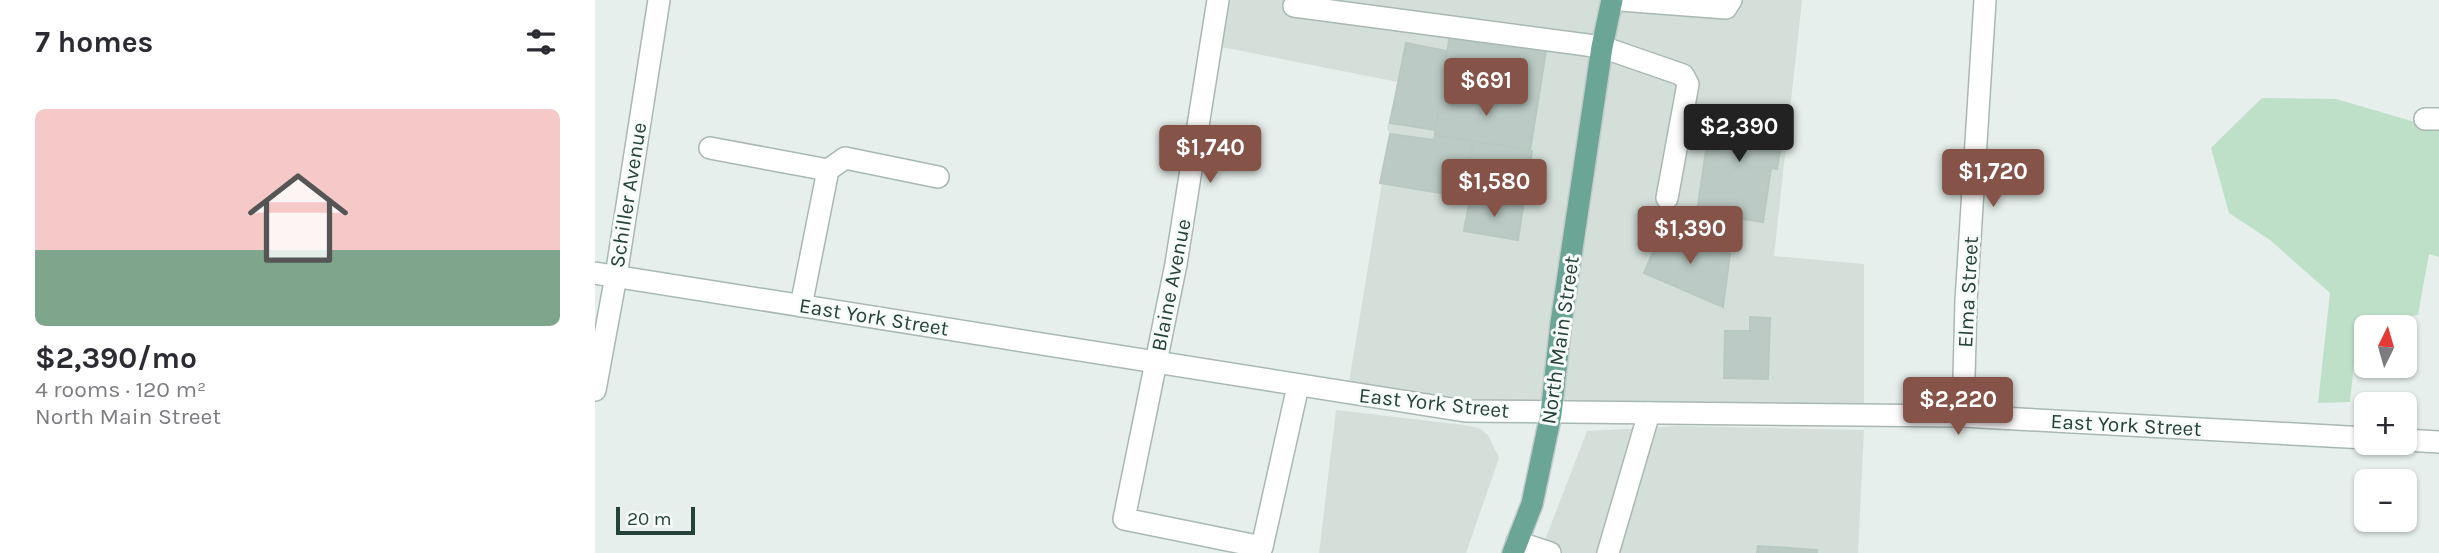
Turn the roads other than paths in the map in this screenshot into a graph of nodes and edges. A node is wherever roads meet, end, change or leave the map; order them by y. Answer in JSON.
{"nodes":[{"id":1,"x":659,"y":0,"type":"edge"},
{"id":2,"x":1218,"y":0,"type":"edge"},
{"id":3,"x":1612,"y":0,"type":"edge"},
{"id":4,"x":1621,"y":0,"type":"edge"},
{"id":5,"x":1731,"y":0,"type":"edge"},
{"id":6,"x":1985,"y":0,"type":"edge"},
{"id":7,"x":1681,"y":2,"type":"edge"},
{"id":8,"x":1294,"y":6,"type":"dead end"},
{"id":9,"x":1602,"y":47,"type":"junction"},
{"id":10,"x":710,"y":148,"type":"dead end"},
{"id":11,"x":828,"y":170,"type":"junction"},
{"id":12,"x":938,"y":177,"type":"dead end"},
{"id":13,"x":1667,"y":198,"type":"dead end"},
{"id":14,"x":595,"y":273,"type":"edge"},
{"id":15,"x":616,"y":276,"type":"junction"},
{"id":16,"x":801,"y":306,"type":"junction"},
{"id":17,"x":1156,"y":363,"type":"junction"},
{"id":18,"x":1297,"y":386,"type":"junction"},
{"id":19,"x":595,"y":390,"type":"edge"},
{"id":20,"x":1649,"y":413,"type":"junction"},
{"id":21,"x":1551,"y":414,"type":"junction"},
{"id":22,"x":1963,"y":416,"type":"junction"},
{"id":23,"x":2354,"y":437,"type":"edge"},
{"id":24,"x":2417,"y":441,"type":"edge"},
{"id":25,"x":2439,"y":442,"type":"edge"},
{"id":26,"x":1515,"y":548,"type":"edge"},
{"id":27,"x":1550,"y":553,"type":"edge"},
{"id":28,"x":1608,"y":553,"type":"edge"}],
"edges":[{"from":1,"to":15,"type":"street","name":"Schiller Avenue"},
{"from":2,"to":17,"type":"street","name":"Blaine Avenue"},
{"from":3,"to":9,"type":"main road","name":"North Main Street"},
{"from":4,"to":7,"type":"street"},
{"from":5,"to":7,"type":"street"},
{"from":6,"to":22,"type":"street","name":"Elma Street"},
{"from":8,"to":9,"type":"street"},
{"from":9,"to":13,"type":"street"},
{"from":9,"to":21,"type":"main road","name":"North Main Street"},
{"from":10,"to":11,"type":"street"},
{"from":11,"to":12,"type":"street"},
{"from":11,"to":16,"type":"street"},
{"from":14,"to":15,"type":"street","name":"East York Street"},
{"from":15,"to":16,"type":"street","name":"East York Street"},
{"from":15,"to":19,"type":"street","name":"Schiller Avenue"},
{"from":16,"to":17,"type":"street","name":"East York Street"},
{"from":17,"to":18,"type":"street","name":"East York Street"},
{"from":17,"to":18,"type":"street","name":"Blaine Avenue"},
{"from":18,"to":21,"type":"street","name":"East York Street"},
{"from":20,"to":21,"type":"street","name":"East York Street"},
{"from":20,"to":22,"type":"street","name":"East York Street"},
{"from":20,"to":28,"type":"street"},
{"from":21,"to":26,"type":"main road","name":"North Main Street"},
{"from":22,"to":23,"type":"street","name":"East York Street"},
{"from":24,"to":25,"type":"street"},
{"from":26,"to":27,"type":"street"}]}
